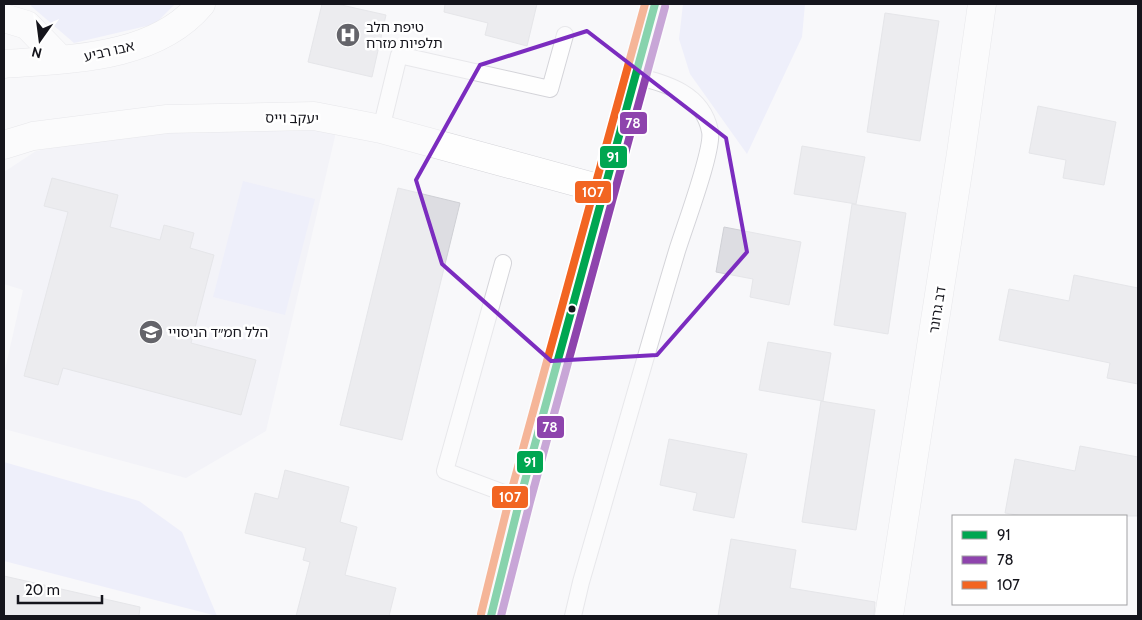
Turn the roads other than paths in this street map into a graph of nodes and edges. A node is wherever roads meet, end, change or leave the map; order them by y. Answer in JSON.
{"nodes":[{"id":1,"x":202,"y":4,"type":"edge"},
{"id":2,"x":655,"y":4,"type":"edge"},
{"id":3,"x":982,"y":4,"type":"edge"},
{"id":4,"x":4,"y":18,"type":"edge"},
{"id":5,"x":565,"y":36,"type":"dead end"},
{"id":6,"x":60,"y":59,"type":"junction"},
{"id":7,"x":4,"y":64,"type":"edge"},
{"id":8,"x":636,"y":76,"type":"junction"},
{"id":9,"x":381,"y":129,"type":"junction"},
{"id":10,"x":4,"y":145,"type":"edge"},
{"id":11,"x":604,"y":190,"type":"junction"},
{"id":12,"x":503,"y":263,"type":"dead end"},
{"id":13,"x":520,"y":500,"type":"junction"},
{"id":14,"x":491,"y":616,"type":"edge"},
{"id":15,"x":573,"y":616,"type":"edge"},
{"id":16,"x":889,"y":616,"type":"edge"}],
"edges":[{"from":1,"to":6,"type":"street","name":"אבו רביע"},
{"from":2,"to":8,"type":"street"},
{"from":3,"to":16,"type":"street","name":"דב גרונר"},
{"from":4,"to":6,"type":"street"},
{"from":5,"to":9,"type":"lane"},
{"from":6,"to":7,"type":"street","name":"אבו רביע"},
{"from":8,"to":11,"type":"street"},
{"from":8,"to":15,"type":"lane"},
{"from":9,"to":10,"type":"street","name":"יעקב וייס"},
{"from":9,"to":11,"type":"street","name":"יעקב וייס"},
{"from":11,"to":13,"type":"street"},
{"from":12,"to":13,"type":"lane"},
{"from":13,"to":14,"type":"street"}]}
